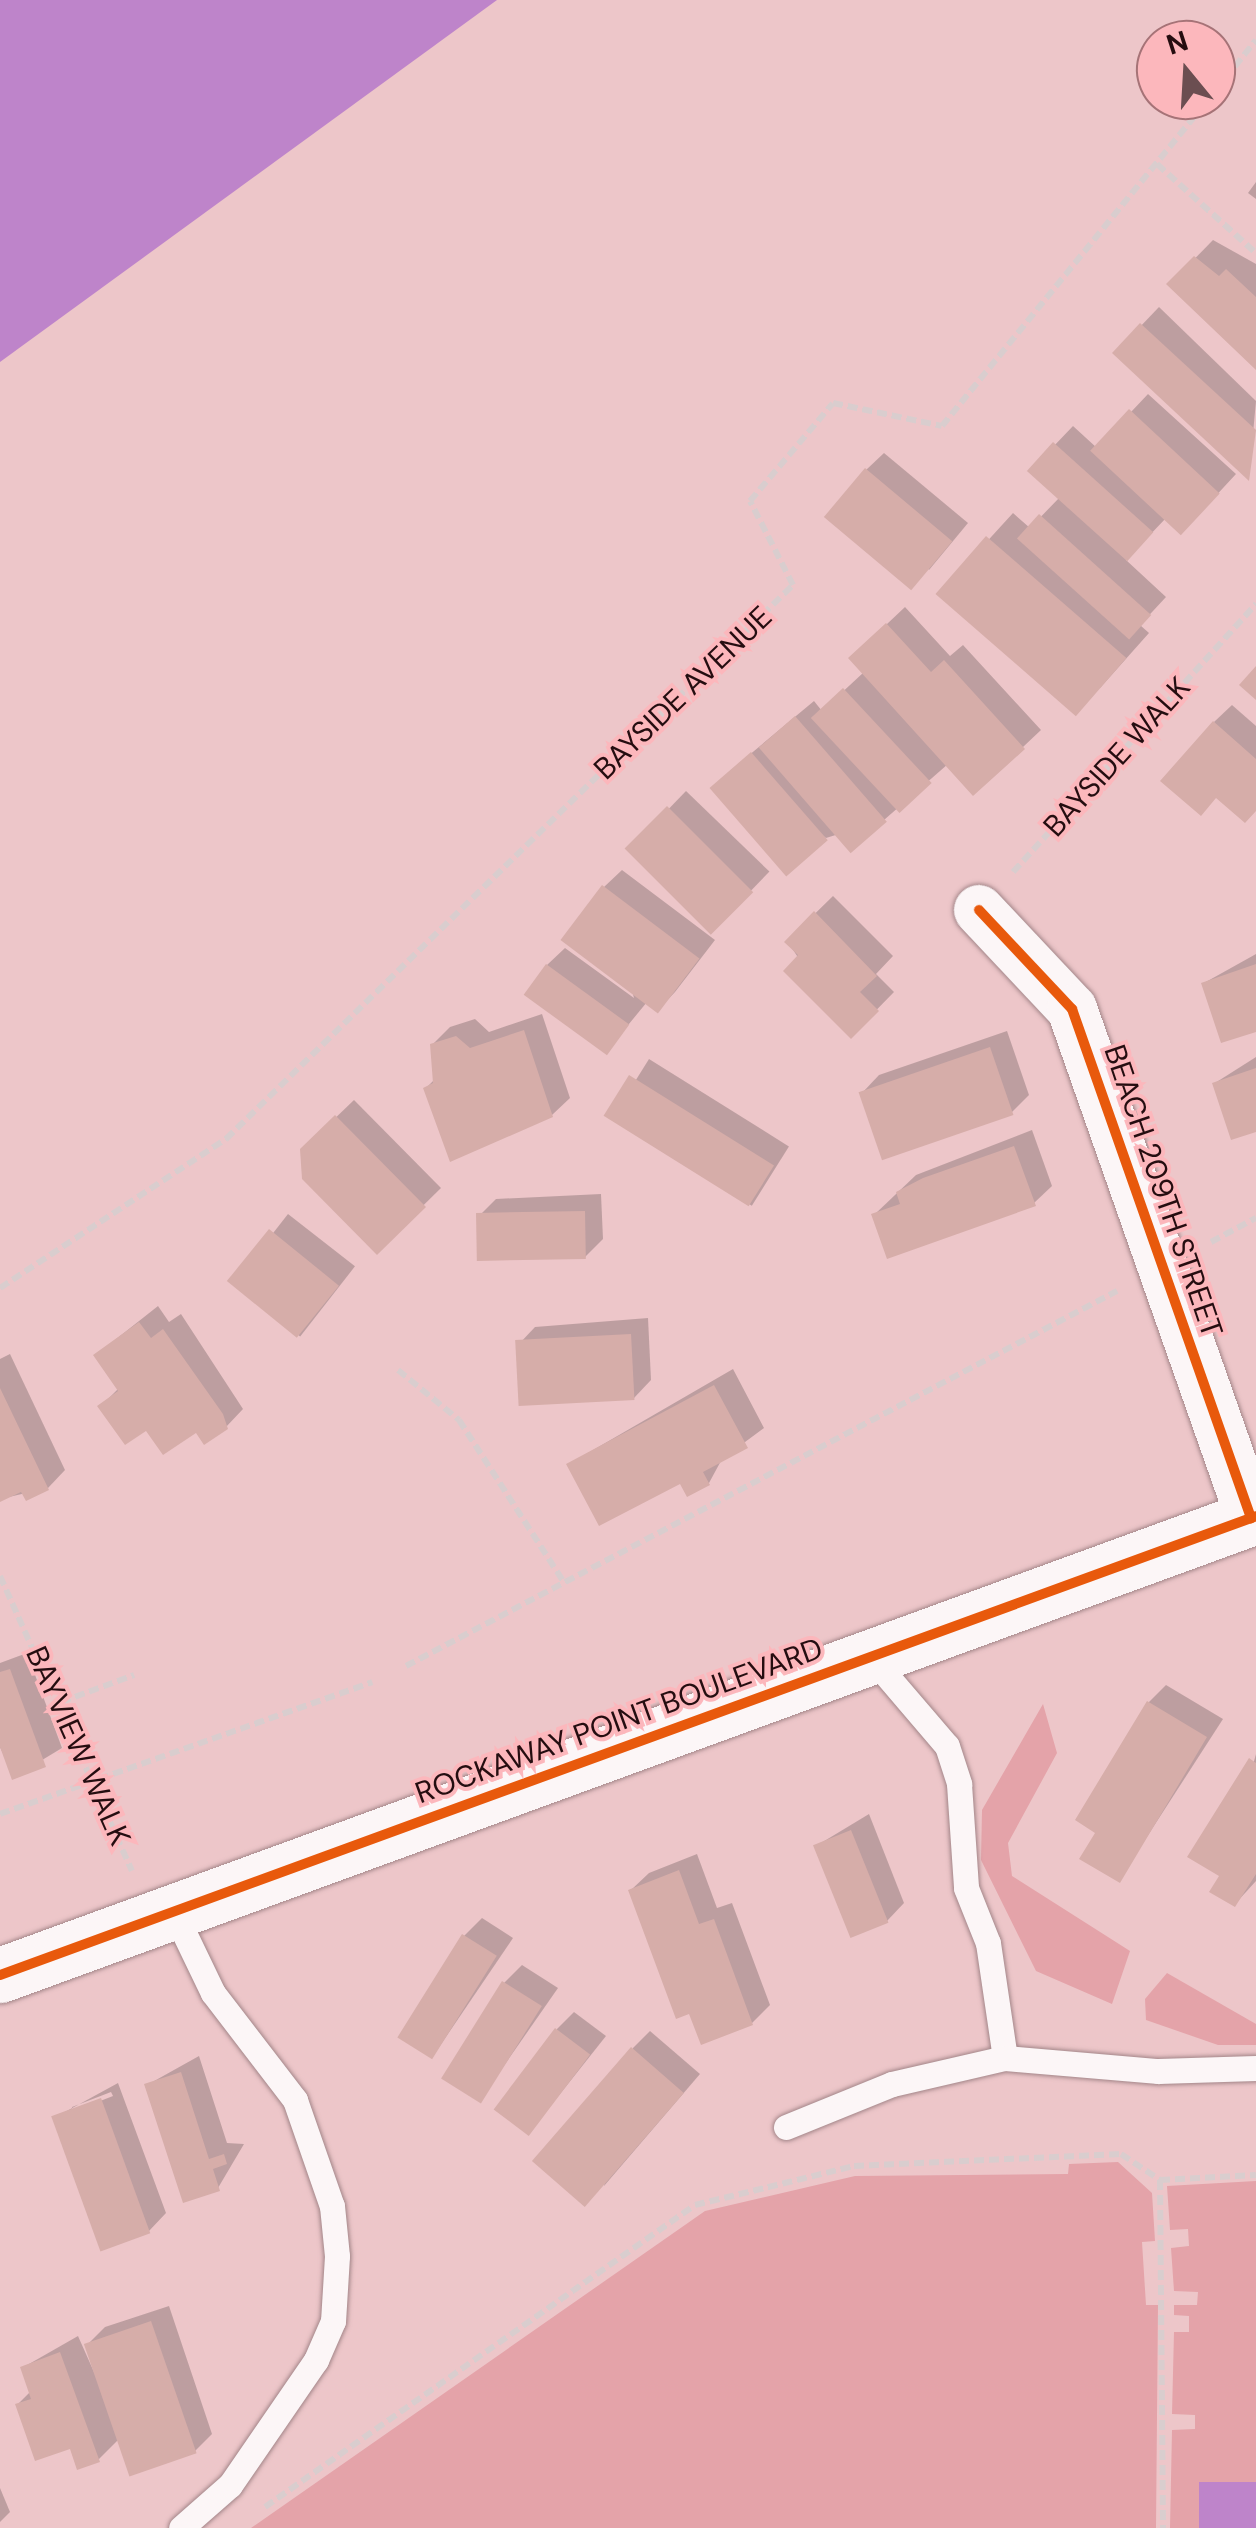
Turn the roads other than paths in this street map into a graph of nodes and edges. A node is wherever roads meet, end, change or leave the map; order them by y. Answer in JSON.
{"nodes":[{"id":1,"x":979,"y":910,"type":"road end"},
{"id":2,"x":1254,"y":1517,"type":"edge"},
{"id":3,"x":870,"y":1656,"type":"junction"},
{"id":4,"x":162,"y":1915,"type":"junction"},
{"id":5,"x":0,"y":1975,"type":"edge"},
{"id":6,"x":1004,"y":2058,"type":"junction"},
{"id":7,"x":1256,"y":2068,"type":"edge"},
{"id":8,"x":786,"y":2127,"type":"dead end"},
{"id":9,"x":181,"y":2528,"type":"edge"}],
"edges":[{"from":1,"to":2,"type":"street","name":"BEACH 209TH STREET"},
{"from":2,"to":3,"type":"street","name":"ROCKAWAY POINT BOULEVARD"},
{"from":3,"to":4,"type":"street","name":"ROCKAWAY POINT BOULEVARD"},
{"from":3,"to":6,"type":"lane"},
{"from":4,"to":5,"type":"street","name":"ROCKAWAY POINT BOULEVARD"},
{"from":4,"to":9,"type":"lane"},
{"from":6,"to":7,"type":"lane"},
{"from":6,"to":8,"type":"lane"}]}
